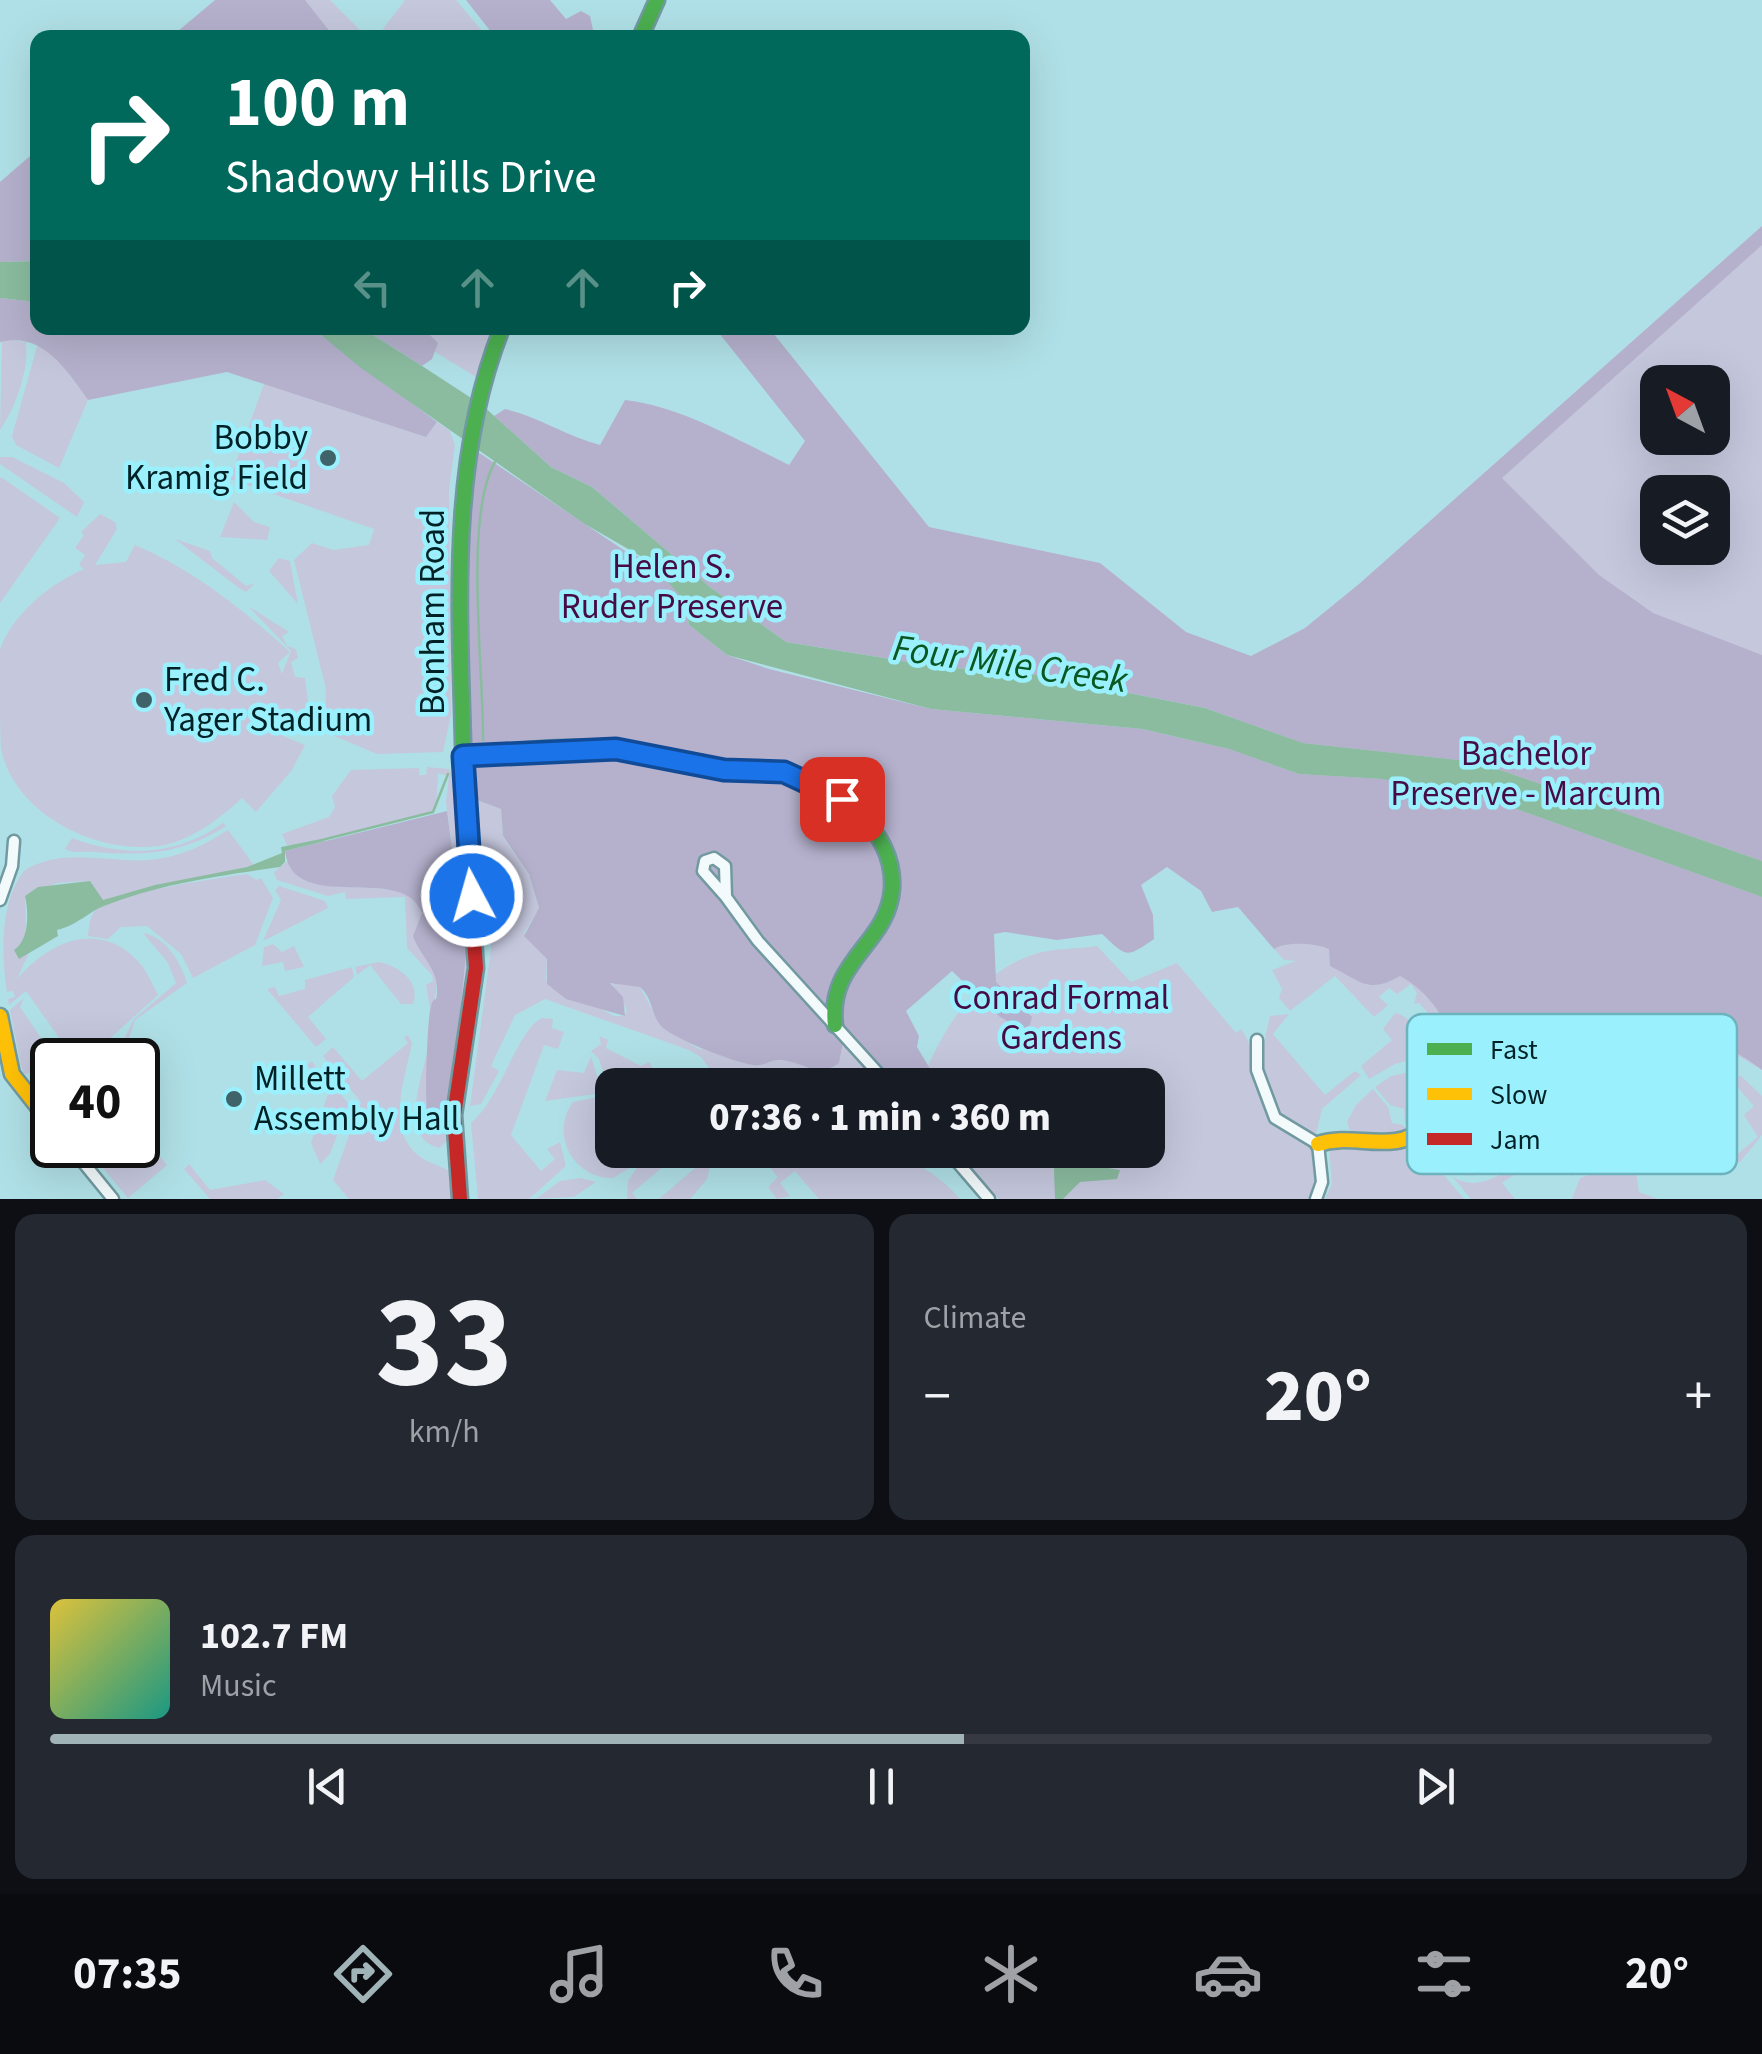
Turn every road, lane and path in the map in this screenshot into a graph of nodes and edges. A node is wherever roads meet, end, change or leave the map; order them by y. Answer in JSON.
{"nodes":[{"id":1,"x":657,"y":0,"type":"edge"},
{"id":2,"x":644,"y":30,"type":"edge"},
{"id":3,"x":500,"y":335,"type":"edge"},
{"id":4,"x":463,"y":756,"type":"junction"},
{"id":5,"x":14,"y":841,"type":"dead end"},
{"id":6,"x":726,"y":897,"type":"dead end"},
{"id":7,"x":0,"y":900,"type":"edge"},
{"id":8,"x":0,"y":1016,"type":"edge"},
{"id":9,"x":834,"y":1025,"type":"junction"},
{"id":10,"x":1257,"y":1040,"type":"dead end"},
{"id":11,"x":873,"y":1068,"type":"edge"},
{"id":12,"x":30,"y":1097,"type":"edge"},
{"id":13,"x":1407,"y":1139,"type":"edge"},
{"id":14,"x":1318,"y":1144,"type":"junction"},
{"id":15,"x":88,"y":1168,"type":"edge"},
{"id":16,"x":962,"y":1168,"type":"edge"},
{"id":17,"x":113,"y":1199,"type":"edge"},
{"id":18,"x":460,"y":1199,"type":"edge"},
{"id":19,"x":989,"y":1199,"type":"edge"},
{"id":20,"x":1316,"y":1199,"type":"edge"}],
"edges":[{"from":1,"to":2,"type":"street"},
{"from":3,"to":4,"type":"street","name":"Bonham Road"},
{"from":4,"to":9,"type":"street"},
{"from":4,"to":18,"type":"street","name":"Bonham Road"},
{"from":5,"to":7,"type":"street"},
{"from":6,"to":9,"type":"street"},
{"from":8,"to":12,"type":"street"},
{"from":9,"to":11,"type":"street"},
{"from":10,"to":14,"type":"street"},
{"from":13,"to":14,"type":"street"},
{"from":14,"to":20,"type":"street"},
{"from":15,"to":17,"type":"street"},
{"from":16,"to":19,"type":"street"}]}
